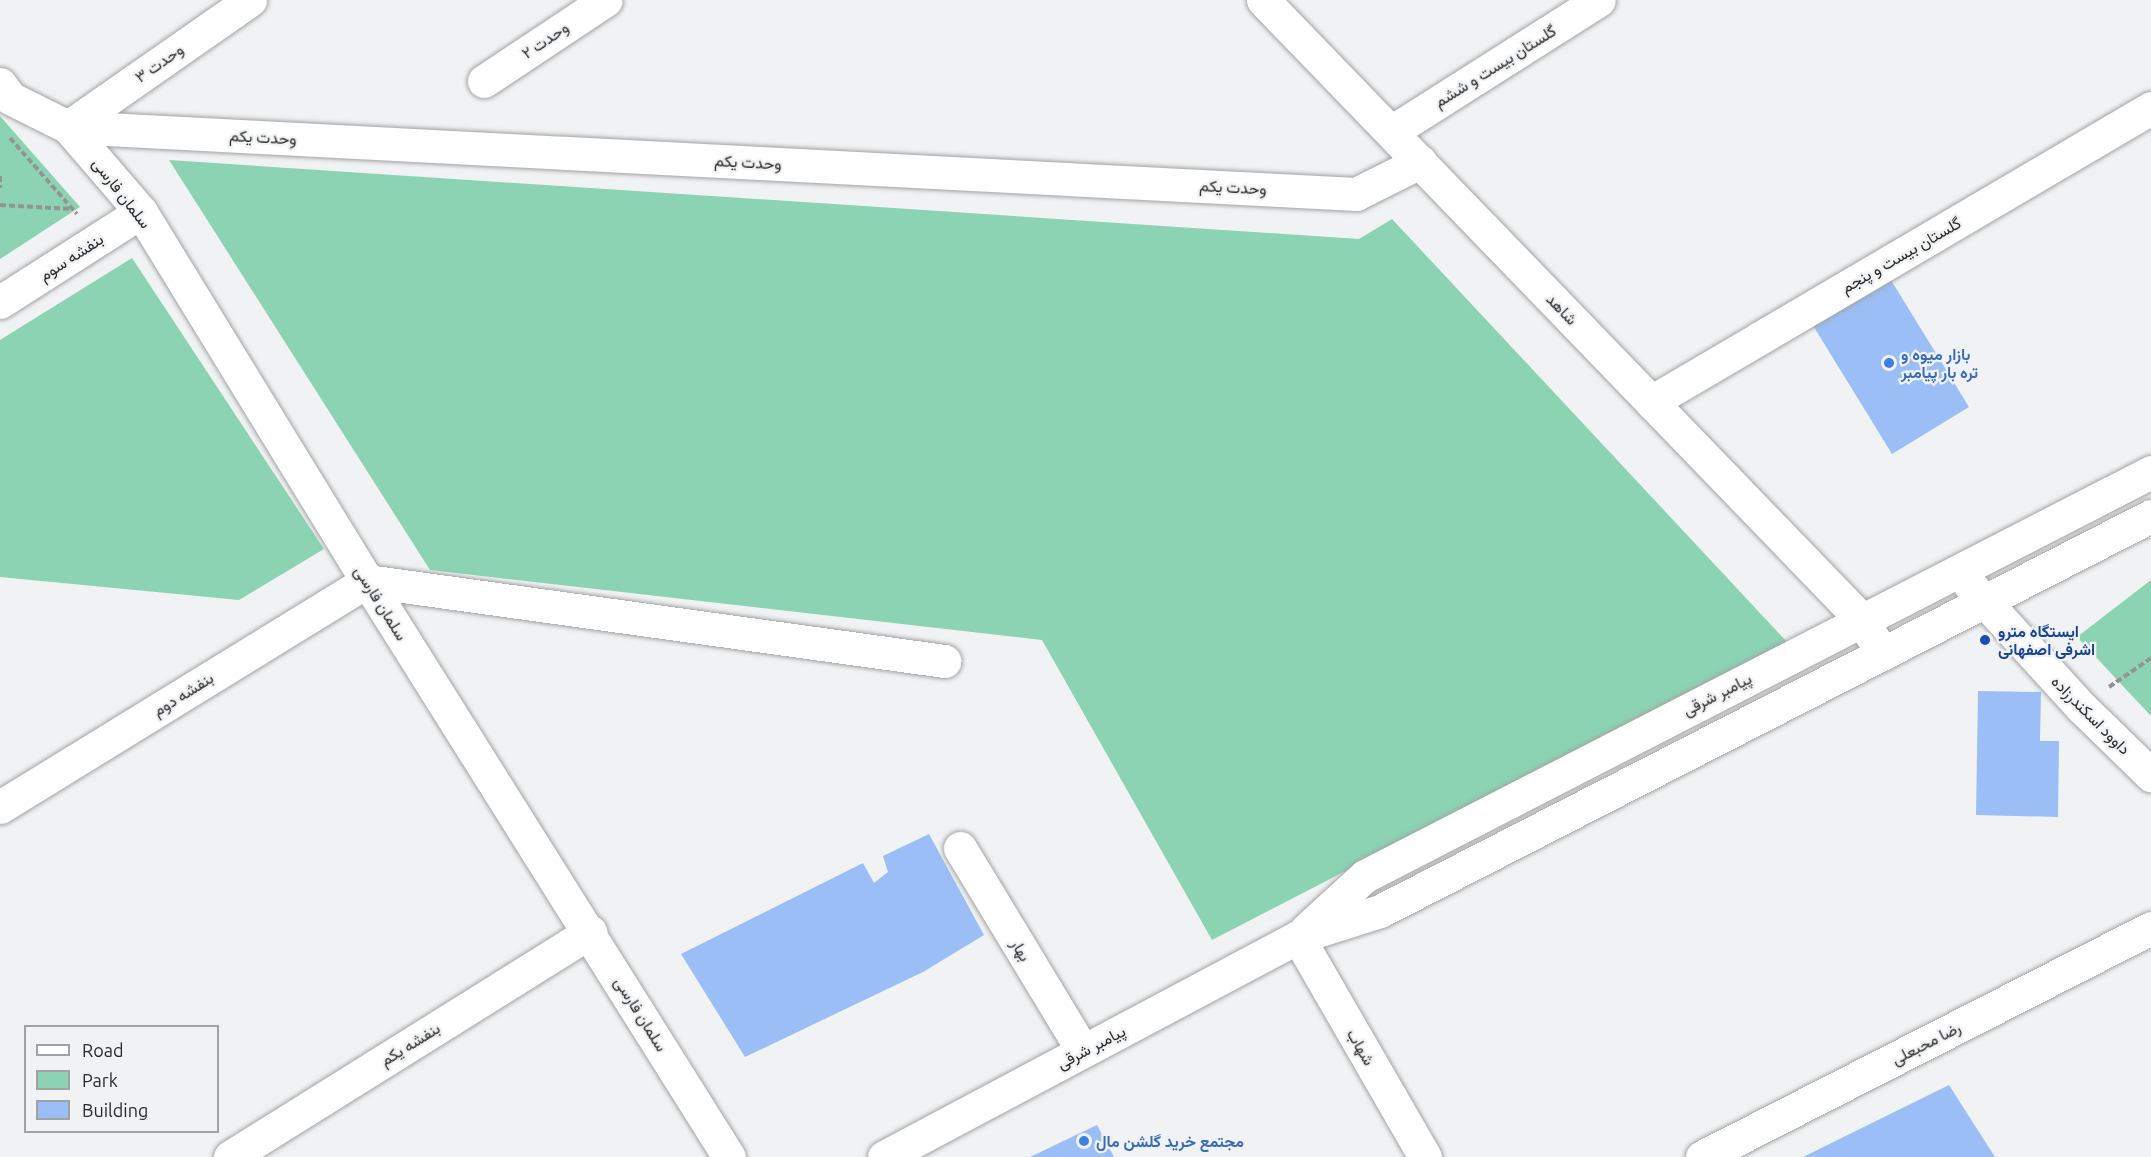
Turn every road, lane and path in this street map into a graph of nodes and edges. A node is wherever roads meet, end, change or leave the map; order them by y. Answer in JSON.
{"nodes":[{"id":1,"x":250,"y":0,"type":"edge"},
{"id":2,"x":606,"y":0,"type":"edge"},
{"id":3,"x":1263,"y":0,"type":"edge"},
{"id":4,"x":1599,"y":0,"type":"edge"},
{"id":5,"x":484,"y":81,"type":"dead end"},
{"id":6,"x":0,"y":84,"type":"edge"},
{"id":7,"x":2151,"y":108,"type":"edge"},
{"id":8,"x":68,"y":127,"type":"junction"},
{"id":9,"x":1391,"y":132,"type":"junction"},
{"id":10,"x":7,"y":135,"type":"dead end"},
{"id":11,"x":1420,"y":162,"type":"junction"},
{"id":12,"x":0,"y":176,"type":"edge"},
{"id":13,"x":0,"y":188,"type":"edge"},
{"id":14,"x":0,"y":205,"type":"edge"},
{"id":15,"x":141,"y":212,"type":"junction"},
{"id":16,"x":0,"y":302,"type":"edge"},
{"id":17,"x":1651,"y":402,"type":"junction"},
{"id":18,"x":2151,"y":472,"type":"edge"},
{"id":19,"x":2151,"y":516,"type":"edge"},
{"id":20,"x":1958,"y":570,"type":"junction"},
{"id":21,"x":367,"y":581,"type":"junction"},
{"id":22,"x":1983,"y":603,"type":"junction"},
{"id":23,"x":1861,"y":619,"type":"junction"},
{"id":24,"x":1883,"y":654,"type":"junction"},
{"id":25,"x":2151,"y":658,"type":"edge"},
{"id":26,"x":944,"y":661,"type":"dead end"},
{"id":27,"x":2081,"y":707,"type":"junction"},
{"id":28,"x":2151,"y":775,"type":"edge"},
{"id":29,"x":0,"y":807,"type":"edge"},
{"id":30,"x":960,"y":848,"type":"dead end"},
{"id":31,"x":2151,"y":928,"type":"edge"},
{"id":32,"x":590,"y":932,"type":"junction"},
{"id":33,"x":1298,"y":937,"type":"junction"},
{"id":34,"x":1083,"y":1051,"type":"junction"},
{"id":35,"x":230,"y":1157,"type":"edge"},
{"id":36,"x":729,"y":1157,"type":"edge"},
{"id":37,"x":884,"y":1157,"type":"edge"},
{"id":38,"x":1425,"y":1157,"type":"edge"},
{"id":39,"x":1702,"y":1157,"type":"edge"}],
"edges":[{"from":1,"to":8,"type":"street","name":"وحدت ۳"},
{"from":2,"to":5,"type":"street","name":"وحدت ۲"},
{"from":3,"to":9,"type":"street","name":"شاهد"},
{"from":4,"to":9,"type":"street","name":"گلستان بیست و ششم"},
{"from":6,"to":8,"type":"street","name":"سلمان فارسی"},
{"from":7,"to":17,"type":"street","name":"گلستان بیست و پنجم"},
{"from":8,"to":11,"type":"street","name":"وحدت یکم"},
{"from":8,"to":15,"type":"street","name":"سلمان فارسی"},
{"from":9,"to":11,"type":"street","name":"شاهد"},
{"from":10,"to":14,"type":"path"},
{"from":11,"to":17,"type":"street","name":"شاهد"},
{"from":12,"to":13,"type":"path"},
{"from":15,"to":16,"type":"street","name":"بنفشه سوم"},
{"from":15,"to":21,"type":"street","name":"سلمان فارسی"},
{"from":17,"to":23,"type":"street","name":"شاهد"},
{"from":18,"to":20,"type":"street","name":"پیامبر شرقی"},
{"from":19,"to":22,"type":"street","name":"پیامبر شرقی"},
{"from":20,"to":22,"type":"street","name":"داوود اسکندرزاده"},
{"from":20,"to":23,"type":"street","name":"پیامبر شرقی"},
{"from":21,"to":26,"type":"street"},
{"from":21,"to":29,"type":"street","name":"بنفشه دوم"},
{"from":21,"to":32,"type":"street","name":"سلمان فارسی"},
{"from":22,"to":24,"type":"street","name":"پیامبر شرقی"},
{"from":22,"to":27,"type":"street","name":"داوود اسکندرزاده"},
{"from":23,"to":24,"type":"street","name":"شاهد"},
{"from":23,"to":33,"type":"street","name":"پیامبر شرقی"},
{"from":24,"to":33,"type":"street","name":"پیامبر شرقی"},
{"from":25,"to":27,"type":"path"},
{"from":27,"to":28,"type":"street","name":"داوود اسکندرزاده"},
{"from":30,"to":34,"type":"street","name":"بهار"},
{"from":31,"to":39,"type":"street","name":"رضا محبعلی"},
{"from":32,"to":35,"type":"street","name":"بنفشه یکم"},
{"from":32,"to":36,"type":"street","name":"سلمان فارسی"},
{"from":33,"to":34,"type":"street","name":"پیامبر شرقی"},
{"from":33,"to":38,"type":"street","name":"شهاب"},
{"from":34,"to":37,"type":"street","name":"پیامبر شرقی"}]}
